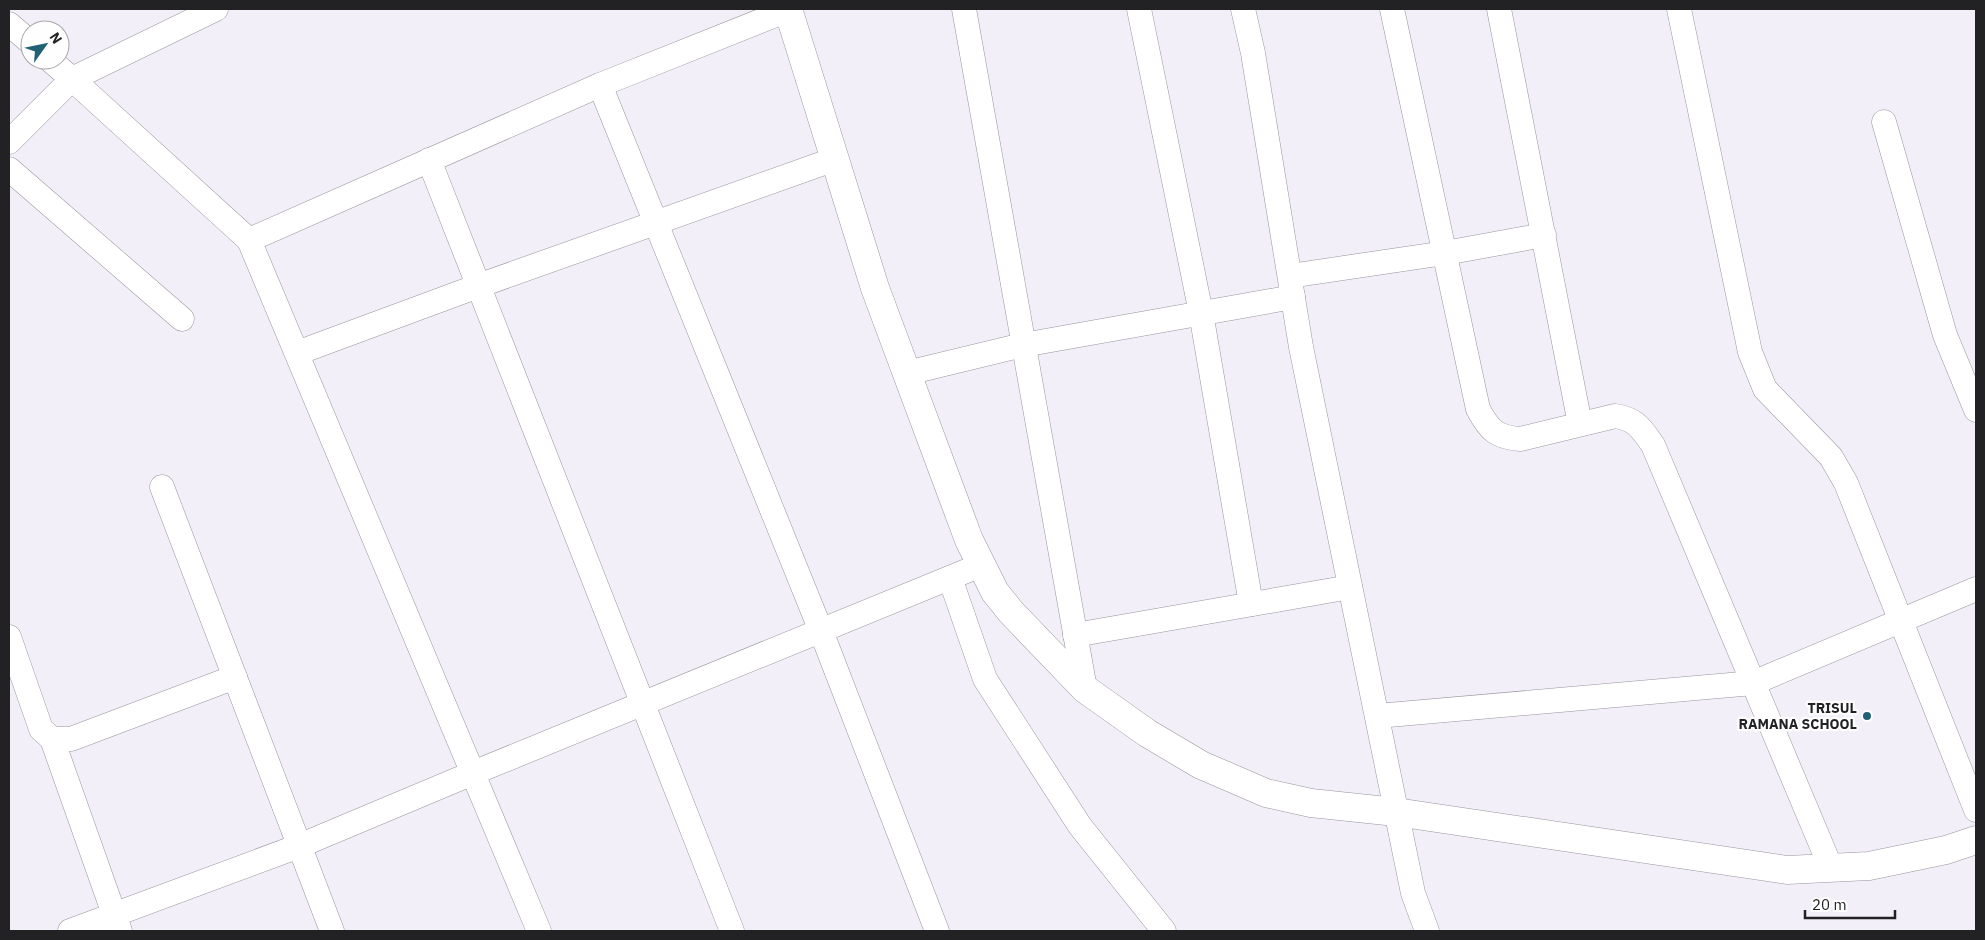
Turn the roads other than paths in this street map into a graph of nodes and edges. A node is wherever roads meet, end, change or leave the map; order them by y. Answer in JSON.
{"nodes":[{"id":1,"x":216,"y":9,"type":"edge"},
{"id":2,"x":788,"y":9,"type":"edge"},
{"id":3,"x":964,"y":9,"type":"edge"},
{"id":4,"x":1139,"y":9,"type":"edge"},
{"id":5,"x":1243,"y":9,"type":"edge"},
{"id":6,"x":1392,"y":9,"type":"edge"},
{"id":7,"x":1499,"y":9,"type":"edge"},
{"id":8,"x":1678,"y":9,"type":"edge"},
{"id":9,"x":9,"y":24,"type":"edge"},
{"id":10,"x":20,"y":33,"type":"edge"},
{"id":11,"x":62,"y":70,"type":"edge"},
{"id":12,"x":72,"y":79,"type":"junction"},
{"id":13,"x":600,"y":84,"type":"junction"},
{"id":14,"x":1884,"y":122,"type":"dead end"},
{"id":15,"x":9,"y":142,"type":"edge"},
{"id":16,"x":835,"y":159,"type":"junction"},
{"id":17,"x":429,"y":160,"type":"junction"},
{"id":18,"x":9,"y":169,"type":"edge"},
{"id":19,"x":655,"y":223,"type":"junction"},
{"id":20,"x":1544,"y":234,"type":"junction"},
{"id":21,"x":249,"y":240,"type":"junction"},
{"id":22,"x":1445,"y":254,"type":"junction"},
{"id":23,"x":478,"y":286,"type":"junction"},
{"id":24,"x":1291,"y":286,"type":"junction"},
{"id":25,"x":1201,"y":313,"type":"junction"},
{"id":26,"x":182,"y":319,"type":"dead end"},
{"id":27,"x":1023,"y":345,"type":"junction"},
{"id":28,"x":297,"y":353,"type":"junction"},
{"id":29,"x":907,"y":373,"type":"junction"},
{"id":30,"x":1976,"y":410,"type":"edge"},
{"id":31,"x":1580,"y":424,"type":"junction"},
{"id":32,"x":162,"y":487,"type":"dead end"},
{"id":33,"x":981,"y":565,"type":"junction"},
{"id":34,"x":950,"y":578,"type":"junction"},
{"id":35,"x":1350,"y":587,"type":"junction"},
{"id":36,"x":1976,"y":589,"type":"edge"},
{"id":37,"x":1251,"y":604,"type":"junction"},
{"id":38,"x":1901,"y":621,"type":"junction"},
{"id":39,"x":821,"y":631,"type":"junction"},
{"id":40,"x":1075,"y":635,"type":"junction"},
{"id":41,"x":9,"y":637,"type":"edge"},
{"id":42,"x":235,"y":677,"type":"junction"},
{"id":43,"x":1753,"y":683,"type":"junction"},
{"id":44,"x":1085,"y":689,"type":"junction"},
{"id":45,"x":643,"y":704,"type":"junction"},
{"id":46,"x":1377,"y":716,"type":"junction"},
{"id":47,"x":52,"y":739,"type":"junction"},
{"id":48,"x":473,"y":773,"type":"junction"},
{"id":49,"x":1976,"y":810,"type":"edge"},
{"id":50,"x":1396,"y":812,"type":"junction"},
{"id":51,"x":1976,"y":840,"type":"edge"},
{"id":52,"x":299,"y":846,"type":"junction"},
{"id":53,"x":1831,"y":868,"type":"junction"},
{"id":54,"x":117,"y":923,"type":"edge"},
{"id":55,"x":70,"y":931,"type":"edge"},
{"id":56,"x":332,"y":931,"type":"edge"},
{"id":57,"x":539,"y":931,"type":"edge"},
{"id":58,"x":732,"y":931,"type":"edge"},
{"id":59,"x":937,"y":931,"type":"edge"},
{"id":60,"x":1164,"y":931,"type":"edge"},
{"id":61,"x":1426,"y":931,"type":"edge"}],
"edges":[{"from":1,"to":12,"type":"street"},
{"from":2,"to":13,"type":"street"},
{"from":2,"to":16,"type":"street"},
{"from":3,"to":27,"type":"street"},
{"from":4,"to":25,"type":"street"},
{"from":5,"to":24,"type":"street"},
{"from":6,"to":22,"type":"street"},
{"from":7,"to":20,"type":"street"},
{"from":8,"to":38,"type":"street"},
{"from":9,"to":10,"type":"street"},
{"from":11,"to":12,"type":"street"},
{"from":12,"to":15,"type":"street"},
{"from":12,"to":21,"type":"street"},
{"from":13,"to":17,"type":"street"},
{"from":13,"to":19,"type":"street"},
{"from":14,"to":30,"type":"street"},
{"from":16,"to":19,"type":"street"},
{"from":16,"to":29,"type":"street"},
{"from":17,"to":21,"type":"street"},
{"from":17,"to":23,"type":"street"},
{"from":18,"to":26,"type":"street"},
{"from":19,"to":23,"type":"street"},
{"from":19,"to":39,"type":"street"},
{"from":20,"to":22,"type":"street"},
{"from":20,"to":31,"type":"street"},
{"from":21,"to":28,"type":"street"},
{"from":22,"to":24,"type":"street"},
{"from":22,"to":31,"type":"street"},
{"from":23,"to":28,"type":"street"},
{"from":23,"to":45,"type":"street"},
{"from":24,"to":25,"type":"street"},
{"from":24,"to":35,"type":"street"},
{"from":25,"to":27,"type":"street"},
{"from":25,"to":37,"type":"street"},
{"from":27,"to":29,"type":"street"},
{"from":27,"to":40,"type":"street"},
{"from":28,"to":48,"type":"street"},
{"from":29,"to":33,"type":"street"},
{"from":31,"to":43,"type":"street"},
{"from":32,"to":42,"type":"street"},
{"from":33,"to":34,"type":"street"},
{"from":33,"to":44,"type":"street"},
{"from":34,"to":39,"type":"street"},
{"from":34,"to":60,"type":"street"},
{"from":35,"to":37,"type":"street"},
{"from":35,"to":46,"type":"street"},
{"from":36,"to":38,"type":"street"},
{"from":37,"to":40,"type":"street"},
{"from":38,"to":43,"type":"street"},
{"from":38,"to":49,"type":"street"},
{"from":39,"to":45,"type":"street"},
{"from":39,"to":59,"type":"street"},
{"from":40,"to":44,"type":"street"},
{"from":41,"to":47,"type":"street"},
{"from":42,"to":47,"type":"street"},
{"from":42,"to":52,"type":"street"},
{"from":43,"to":46,"type":"street"},
{"from":43,"to":53,"type":"street"},
{"from":44,"to":50,"type":"street"},
{"from":45,"to":48,"type":"street"},
{"from":45,"to":58,"type":"street"},
{"from":46,"to":50,"type":"street"},
{"from":47,"to":54,"type":"street"},
{"from":48,"to":52,"type":"street"},
{"from":48,"to":57,"type":"street"},
{"from":50,"to":53,"type":"street"},
{"from":50,"to":61,"type":"street"},
{"from":51,"to":53,"type":"street"},
{"from":52,"to":54,"type":"street"},
{"from":52,"to":56,"type":"street"},
{"from":54,"to":55,"type":"street"}]}
